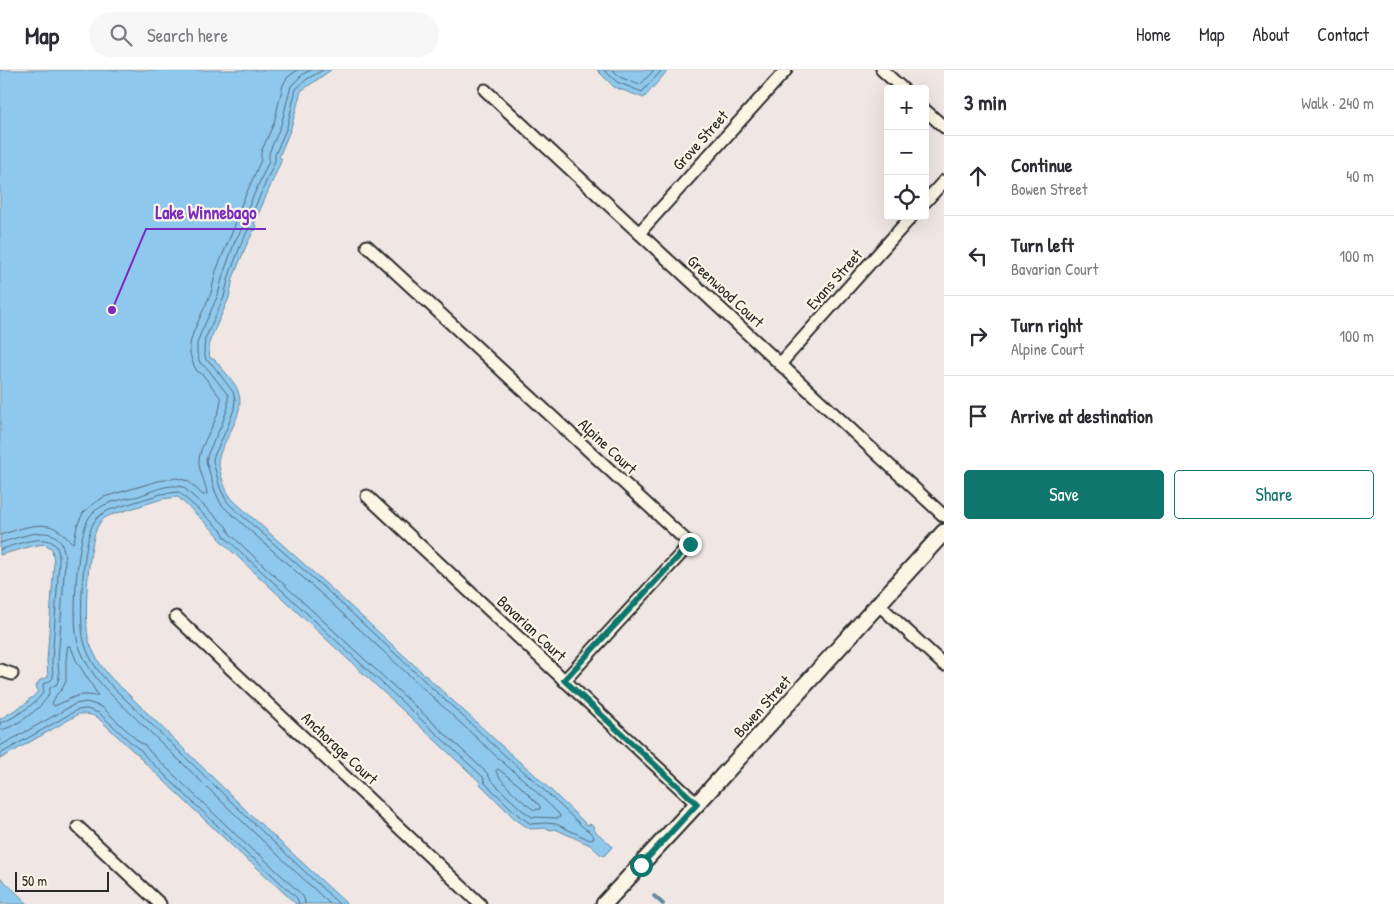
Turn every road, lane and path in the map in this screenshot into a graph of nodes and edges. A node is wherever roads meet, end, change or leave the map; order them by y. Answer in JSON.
{"nodes":[{"id":1,"x":786,"y":70,"type":"edge"},
{"id":2,"x":882,"y":70,"type":"edge"},
{"id":3,"x":899,"y":85,"type":"edge"},
{"id":4,"x":485,"y":90,"type":"dead end"},
{"id":5,"x":929,"y":114,"type":"edge"},
{"id":6,"x":944,"y":127,"type":"edge"},
{"id":7,"x":944,"y":181,"type":"edge"},
{"id":8,"x":929,"y":198,"type":"edge"},
{"id":9,"x":908,"y":220,"type":"edge"},
{"id":10,"x":639,"y":233,"type":"junction"},
{"id":11,"x":367,"y":246,"type":"dead end"},
{"id":12,"x":780,"y":364,"type":"junction"},
{"id":13,"x":367,"y":496,"type":"dead end"},
{"id":14,"x":944,"y":516,"type":"edge"},
{"id":15,"x":944,"y":532,"type":"edge"},
{"id":16,"x":878,"y":604,"type":"junction"},
{"id":17,"x":176,"y":617,"type":"dead end"},
{"id":18,"x":944,"y":665,"type":"edge"},
{"id":19,"x":0,"y":670,"type":"edge"},
{"id":20,"x":12,"y":674,"type":"dead end"},
{"id":21,"x":564,"y":680,"type":"junction"},
{"id":22,"x":697,"y":804,"type":"junction"},
{"id":23,"x":78,"y":826,"type":"dead end"},
{"id":24,"x":160,"y":904,"type":"edge"},
{"id":25,"x":480,"y":904,"type":"edge"},
{"id":26,"x":604,"y":904,"type":"edge"}],
"edges":[{"from":1,"to":10,"type":"street","name":"Grove Street"},
{"from":2,"to":3,"type":"street"},
{"from":4,"to":10,"type":"street","name":"Greenwood Court"},
{"from":5,"to":6,"type":"street"},
{"from":7,"to":8,"type":"street"},
{"from":9,"to":12,"type":"street","name":"Evans Street"},
{"from":10,"to":12,"type":"street","name":"Greenwood Court"},
{"from":11,"to":21,"type":"street","name":"Alpine Court"},
{"from":12,"to":14,"type":"street","name":"Greenwood Court"},
{"from":13,"to":21,"type":"street","name":"Bavarian Court"},
{"from":15,"to":16,"type":"main road","name":"Bowen Street"},
{"from":16,"to":18,"type":"street"},
{"from":16,"to":22,"type":"main road","name":"Bowen Street"},
{"from":17,"to":25,"type":"street","name":"Anchorage Court"},
{"from":19,"to":20,"type":"street"},
{"from":21,"to":22,"type":"street","name":"Bavarian Court"},
{"from":22,"to":26,"type":"main road","name":"Bowen Street"},
{"from":23,"to":24,"type":"street"}]}
